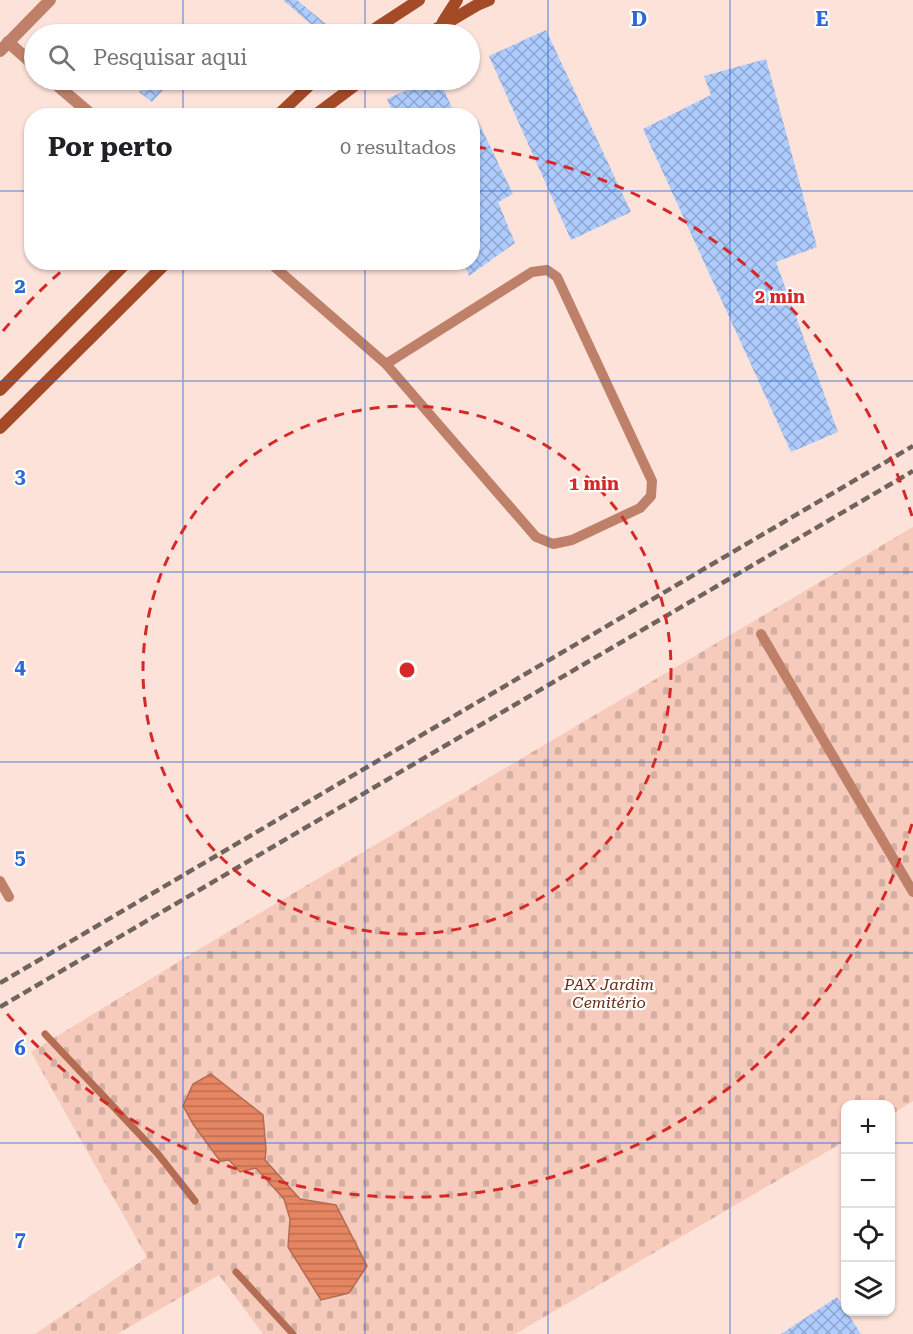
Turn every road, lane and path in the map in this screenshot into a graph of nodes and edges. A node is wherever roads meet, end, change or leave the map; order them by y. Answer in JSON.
{"nodes":[{"id":1,"x":50,"y":0,"type":"edge"},
{"id":2,"x":419,"y":0,"type":"edge"},
{"id":3,"x":457,"y":0,"type":"edge"},
{"id":4,"x":489,"y":0,"type":"edge"},
{"id":5,"x":27,"y":24,"type":"edge"},
{"id":6,"x":383,"y":24,"type":"edge"},
{"id":7,"x":440,"y":24,"type":"edge"},
{"id":8,"x":445,"y":24,"type":"edge"},
{"id":9,"x":24,"y":27,"type":"edge"},
{"id":10,"x":4,"y":47,"type":"edge"},
{"id":11,"x":24,"y":59,"type":"edge"},
{"id":12,"x":63,"y":90,"type":"edge"},
{"id":13,"x":304,"y":90,"type":"edge"},
{"id":14,"x":349,"y":90,"type":"edge"},
{"id":15,"x":84,"y":108,"type":"edge"},
{"id":16,"x":285,"y":108,"type":"edge"},
{"id":17,"x":325,"y":108,"type":"edge"},
{"id":18,"x":120,"y":270,"type":"edge"},
{"id":19,"x":159,"y":270,"type":"edge"},
{"id":20,"x":278,"y":270,"type":"edge"},
{"id":21,"x":386,"y":364,"type":"junction"},
{"id":22,"x":0,"y":390,"type":"edge"},
{"id":23,"x":0,"y":428,"type":"edge"},
{"id":24,"x":761,"y":634,"type":"dead end"},
{"id":25,"x":0,"y":881,"type":"edge"},
{"id":26,"x":913,"y":892,"type":"edge"},
{"id":27,"x":9,"y":897,"type":"dead end"}],
"edges":[{"from":1,"to":5,"type":"street"},
{"from":2,"to":6,"type":"main road"},
{"from":3,"to":7,"type":"main road"},
{"from":4,"to":8,"type":"main road"},
{"from":9,"to":10,"type":"street"},
{"from":10,"to":11,"type":"street"},
{"from":12,"to":15,"type":"street"},
{"from":13,"to":16,"type":"main road"},
{"from":14,"to":17,"type":"main road"},
{"from":18,"to":22,"type":"main road"},
{"from":19,"to":23,"type":"main road"},
{"from":20,"to":21,"type":"lane"},
{"from":21,"to":21,"type":"lane"},
{"from":24,"to":26,"type":"lane"},
{"from":25,"to":27,"type":"lane"}]}
